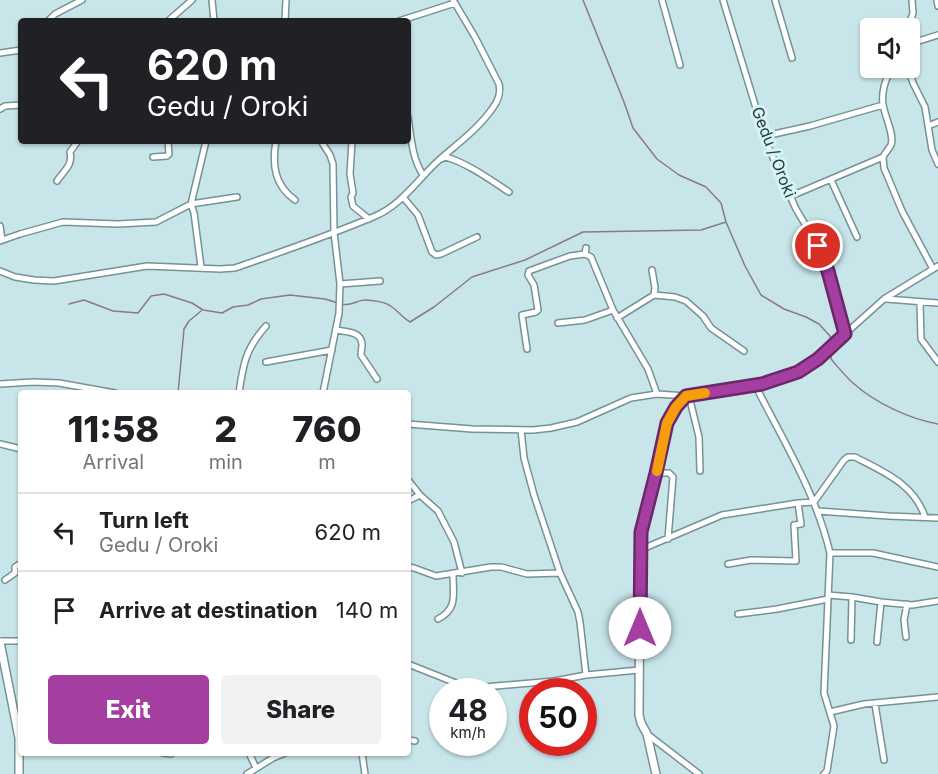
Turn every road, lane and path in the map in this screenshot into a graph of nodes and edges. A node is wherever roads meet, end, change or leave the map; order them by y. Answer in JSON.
{"nodes":[{"id":1,"x":82,"y":0,"type":"edge"},
{"id":2,"x":192,"y":0,"type":"edge"},
{"id":3,"x":212,"y":0,"type":"edge"},
{"id":4,"x":286,"y":0,"type":"edge"},
{"id":5,"x":662,"y":0,"type":"edge"},
{"id":6,"x":723,"y":0,"type":"edge"},
{"id":7,"x":775,"y":0,"type":"edge"},
{"id":8,"x":912,"y":0,"type":"edge"},
{"id":9,"x":937,"y":0,"type":"edge"},
{"id":10,"x":454,"y":1,"type":"edge"},
{"id":11,"x":938,"y":6,"type":"edge"},
{"id":12,"x":51,"y":18,"type":"edge"},
{"id":13,"x":171,"y":18,"type":"edge"},
{"id":14,"x":214,"y":18,"type":"edge"},
{"id":15,"x":285,"y":18,"type":"edge"},
{"id":16,"x":407,"y":18,"type":"edge"},
{"id":17,"x":911,"y":18,"type":"edge"},
{"id":18,"x":938,"y":35,"type":"edge"},
{"id":19,"x":920,"y":41,"type":"edge"},
{"id":20,"x":18,"y":50,"type":"edge"},
{"id":21,"x":0,"y":53,"type":"edge"},
{"id":22,"x":792,"y":58,"type":"dead end"},
{"id":23,"x":680,"y":65,"type":"dead end"},
{"id":24,"x":887,"y":78,"type":"edge"},
{"id":25,"x":911,"y":78,"type":"edge"},
{"id":26,"x":18,"y":105,"type":"edge"},
{"id":27,"x":883,"y":105,"type":"junction"},
{"id":28,"x":0,"y":109,"type":"edge"},
{"id":29,"x":938,"y":122,"type":"edge"},
{"id":30,"x":928,"y":126,"type":"junction"},
{"id":31,"x":765,"y":136,"type":"junction"},
{"id":32,"x":411,"y":140,"type":"edge"},
{"id":33,"x":76,"y":144,"type":"edge"},
{"id":34,"x":168,"y":144,"type":"edge"},
{"id":35,"x":205,"y":144,"type":"edge"},
{"id":36,"x":276,"y":144,"type":"edge"},
{"id":37,"x":323,"y":144,"type":"edge"},
{"id":38,"x":352,"y":144,"type":"edge"},
{"id":39,"x":153,"y":157,"type":"dead end"},
{"id":40,"x":883,"y":157,"type":"junction"},
{"id":41,"x":440,"y":159,"type":"junction"},
{"id":42,"x":938,"y":164,"type":"edge"},
{"id":43,"x":423,"y":175,"type":"junction"},
{"id":44,"x":831,"y":180,"type":"junction"},
{"id":45,"x":57,"y":181,"type":"dead end"},
{"id":46,"x":509,"y":192,"type":"dead end"},
{"id":47,"x":790,"y":196,"type":"junction"},
{"id":48,"x":237,"y":197,"type":"dead end"},
{"id":49,"x":403,"y":197,"type":"junction"},
{"id":50,"x":295,"y":200,"type":"dead end"},
{"id":51,"x":191,"y":204,"type":"junction"},
{"id":52,"x":369,"y":219,"type":"junction"},
{"id":53,"x":0,"y":226,"type":"edge"},
{"id":54,"x":334,"y":232,"type":"junction"},
{"id":55,"x":477,"y":237,"type":"dead end"},
{"id":56,"x":857,"y":237,"type":"dead end"},
{"id":57,"x":1,"y":241,"type":"edge"},
{"id":58,"x":201,"y":267,"type":"junction"},
{"id":59,"x":935,"y":268,"type":"edge"},
{"id":60,"x":652,"y":270,"type":"dead end"},
{"id":61,"x":0,"y":271,"type":"edge"},
{"id":62,"x":380,"y":281,"type":"dead end"},
{"id":63,"x":340,"y":284,"type":"junction"},
{"id":64,"x":654,"y":295,"type":"junction"},
{"id":65,"x":884,"y":299,"type":"junction"},
{"id":66,"x":920,"y":302,"type":"junction"},
{"id":67,"x":938,"y":303,"type":"edge"},
{"id":68,"x":613,"y":310,"type":"junction"},
{"id":69,"x":617,"y":318,"type":"junction"},
{"id":70,"x":558,"y":323,"type":"dead end"},
{"id":71,"x":266,"y":326,"type":"dead end"},
{"id":72,"x":337,"y":330,"type":"junction"},
{"id":73,"x":845,"y":334,"type":"junction"},
{"id":74,"x":527,"y":349,"type":"dead end"},
{"id":75,"x":332,"y":350,"type":"junction"},
{"id":76,"x":744,"y":351,"type":"dead end"},
{"id":77,"x":266,"y":362,"type":"dead end"},
{"id":78,"x":938,"y":362,"type":"edge"},
{"id":79,"x":376,"y":380,"type":"dead end"},
{"id":80,"x":0,"y":384,"type":"edge"},
{"id":81,"x":755,"y":385,"type":"junction"},
{"id":82,"x":98,"y":390,"type":"edge"},
{"id":83,"x":239,"y":390,"type":"edge"},
{"id":84,"x":323,"y":390,"type":"edge"},
{"id":85,"x":657,"y":394,"type":"junction"},
{"id":86,"x":687,"y":396,"type":"junction"},
{"id":87,"x":411,"y":424,"type":"edge"},
{"id":88,"x":521,"y":430,"type":"junction"},
{"id":89,"x":0,"y":444,"type":"edge"},
{"id":90,"x":18,"y":448,"type":"edge"},
{"id":91,"x":700,"y":471,"type":"dead end"},
{"id":92,"x":656,"y":473,"type":"junction"},
{"id":93,"x":411,"y":484,"type":"edge"},
{"id":94,"x":420,"y":495,"type":"junction"},
{"id":95,"x":411,"y":500,"type":"edge"},
{"id":96,"x":814,"y":502,"type":"junction"},
{"id":97,"x":798,"y":503,"type":"junction"},
{"id":98,"x":818,"y":511,"type":"junction"},
{"id":99,"x":925,"y":517,"type":"junction"},
{"id":100,"x":938,"y":518,"type":"edge"},
{"id":101,"x":668,"y":539,"type":"junction"},
{"id":102,"x":640,"y":550,"type":"junction"},
{"id":103,"x":830,"y":553,"type":"junction"},
{"id":104,"x":728,"y":564,"type":"dead end"},
{"id":105,"x":18,"y":565,"type":"edge"},
{"id":106,"x":938,"y":567,"type":"edge"},
{"id":107,"x":411,"y":568,"type":"edge"},
{"id":108,"x":462,"y":573,"type":"junction"},
{"id":109,"x":560,"y":573,"type":"junction"},
{"id":110,"x":453,"y":574,"type":"junction"},
{"id":111,"x":5,"y":580,"type":"dead end"},
{"id":112,"x":828,"y":597,"type":"junction"},
{"id":113,"x":852,"y":597,"type":"junction"},
{"id":114,"x":938,"y":601,"type":"edge"},
{"id":115,"x":881,"y":602,"type":"junction"},
{"id":116,"x":907,"y":604,"type":"junction"},
{"id":117,"x":738,"y":614,"type":"dead end"},
{"id":118,"x":438,"y":619,"type":"dead end"},
{"id":119,"x":906,"y":637,"type":"dead end"},
{"id":120,"x":851,"y":640,"type":"dead end"},
{"id":121,"x":18,"y":641,"type":"edge"},
{"id":122,"x":0,"y":642,"type":"edge"},
{"id":123,"x":877,"y":642,"type":"dead end"},
{"id":124,"x":411,"y":665,"type":"edge"},
{"id":125,"x":639,"y":670,"type":"junction"},
{"id":126,"x":586,"y":675,"type":"junction"},
{"id":127,"x":938,"y":697,"type":"edge"},
{"id":128,"x":875,"y":704,"type":"junction"},
{"id":129,"x":830,"y":712,"type":"junction"},
{"id":130,"x":18,"y":733,"type":"edge"},
{"id":131,"x":647,"y":734,"type":"junction"},
{"id":132,"x":19,"y":756,"type":"edge"},
{"id":133,"x":250,"y":756,"type":"edge"},
{"id":134,"x":279,"y":756,"type":"edge"},
{"id":135,"x":362,"y":756,"type":"edge"},
{"id":136,"x":884,"y":760,"type":"dead end"},
{"id":137,"x":256,"y":768,"type":"junction"},
{"id":138,"x":19,"y":774,"type":"edge"},
{"id":139,"x":247,"y":774,"type":"edge"},
{"id":140,"x":365,"y":774,"type":"edge"},
{"id":141,"x":656,"y":774,"type":"edge"},
{"id":142,"x":699,"y":774,"type":"edge"},
{"id":143,"x":824,"y":774,"type":"edge"}],
"edges":[{"from":1,"to":12,"type":"street"},
{"from":2,"to":13,"type":"street"},
{"from":3,"to":14,"type":"street"},
{"from":4,"to":15,"type":"street"},
{"from":5,"to":23,"type":"street"},
{"from":6,"to":31,"type":"street","name":"Gedu / Oroki"},
{"from":7,"to":22,"type":"street"},
{"from":8,"to":17,"type":"street"},
{"from":9,"to":11,"type":"street"},
{"from":10,"to":16,"type":"street"},
{"from":10,"to":41,"type":"street"},
{"from":18,"to":19,"type":"street"},
{"from":20,"to":21,"type":"street"},
{"from":24,"to":27,"type":"street"},
{"from":25,"to":30,"type":"street"},
{"from":26,"to":28,"type":"street"},
{"from":27,"to":31,"type":"street"},
{"from":27,"to":40,"type":"street"},
{"from":29,"to":30,"type":"street"},
{"from":30,"to":42,"type":"street"},
{"from":31,"to":47,"type":"street","name":"Gedu / Oroki"},
{"from":32,"to":43,"type":"street"},
{"from":33,"to":45,"type":"street"},
{"from":34,"to":39,"type":"street"},
{"from":35,"to":51,"type":"street"},
{"from":36,"to":50,"type":"street"},
{"from":37,"to":54,"type":"street"},
{"from":38,"to":52,"type":"street"},
{"from":40,"to":44,"type":"street"},
{"from":40,"to":59,"type":"street"},
{"from":41,"to":43,"type":"street"},
{"from":41,"to":46,"type":"street"},
{"from":43,"to":49,"type":"street"},
{"from":44,"to":47,"type":"street"},
{"from":44,"to":56,"type":"street"},
{"from":47,"to":73,"type":"street","name":"Gedu / Oroki"},
{"from":48,"to":51,"type":"street"},
{"from":49,"to":52,"type":"street"},
{"from":49,"to":55,"type":"street"},
{"from":51,"to":57,"type":"street"},
{"from":51,"to":58,"type":"street"},
{"from":52,"to":54,"type":"street"},
{"from":53,"to":57,"type":"street"},
{"from":54,"to":58,"type":"street"},
{"from":54,"to":63,"type":"street"},
{"from":58,"to":61,"type":"street"},
{"from":59,"to":65,"type":"street"},
{"from":60,"to":64,"type":"street"},
{"from":62,"to":63,"type":"street"},
{"from":63,"to":72,"type":"street"},
{"from":64,"to":69,"type":"street"},
{"from":64,"to":76,"type":"street"},
{"from":65,"to":66,"type":"street"},
{"from":65,"to":73,"type":"street"},
{"from":66,"to":67,"type":"street"},
{"from":66,"to":78,"type":"street"},
{"from":68,"to":69,"type":"street"},
{"from":68,"to":70,"type":"street"},
{"from":68,"to":74,"type":"street"},
{"from":69,"to":85,"type":"street"},
{"from":71,"to":83,"type":"street"},
{"from":72,"to":75,"type":"street"},
{"from":72,"to":79,"type":"street"},
{"from":73,"to":81,"type":"main road"},
{"from":75,"to":77,"type":"street"},
{"from":75,"to":84,"type":"street"},
{"from":80,"to":82,"type":"street"},
{"from":81,"to":86,"type":"main road"},
{"from":81,"to":96,"type":"street"},
{"from":85,"to":86,"type":"street"},
{"from":85,"to":88,"type":"street"},
{"from":86,"to":91,"type":"street"},
{"from":86,"to":92,"type":"main road"},
{"from":87,"to":88,"type":"street"},
{"from":88,"to":109,"type":"street"},
{"from":89,"to":90,"type":"street"},
{"from":92,"to":101,"type":"street"},
{"from":92,"to":102,"type":"main road"},
{"from":93,"to":94,"type":"street"},
{"from":94,"to":95,"type":"street"},
{"from":94,"to":108,"type":"street"},
{"from":96,"to":97,"type":"street"},
{"from":96,"to":98,"type":"street"},
{"from":96,"to":99,"type":"street"},
{"from":97,"to":101,"type":"street"},
{"from":97,"to":104,"type":"street"},
{"from":98,"to":99,"type":"street"},
{"from":98,"to":103,"type":"street"},
{"from":99,"to":100,"type":"street"},
{"from":101,"to":102,"type":"street"},
{"from":102,"to":125,"type":"main road"},
{"from":103,"to":106,"type":"street"},
{"from":103,"to":112,"type":"street"},
{"from":105,"to":111,"type":"street"},
{"from":107,"to":110,"type":"street"},
{"from":108,"to":109,"type":"street"},
{"from":108,"to":110,"type":"street"},
{"from":109,"to":126,"type":"street"},
{"from":110,"to":118,"type":"street"},
{"from":112,"to":113,"type":"street"},
{"from":112,"to":117,"type":"street"},
{"from":112,"to":129,"type":"street"},
{"from":113,"to":115,"type":"street"},
{"from":113,"to":120,"type":"street"},
{"from":114,"to":116,"type":"street"},
{"from":115,"to":116,"type":"street"},
{"from":115,"to":123,"type":"street"},
{"from":116,"to":119,"type":"street"},
{"from":121,"to":122,"type":"street"},
{"from":122,"to":130,"type":"main road"},
{"from":124,"to":126,"type":"street"},
{"from":125,"to":126,"type":"street"},
{"from":125,"to":131,"type":"main road"},
{"from":127,"to":128,"type":"street"},
{"from":128,"to":129,"type":"street"},
{"from":128,"to":136,"type":"street"},
{"from":129,"to":143,"type":"street"},
{"from":131,"to":141,"type":"main road"},
{"from":131,"to":142,"type":"street"},
{"from":132,"to":138,"type":"main road"},
{"from":133,"to":137,"type":"street"},
{"from":134,"to":137,"type":"street"},
{"from":135,"to":140,"type":"street"},
{"from":137,"to":139,"type":"street"}]}
